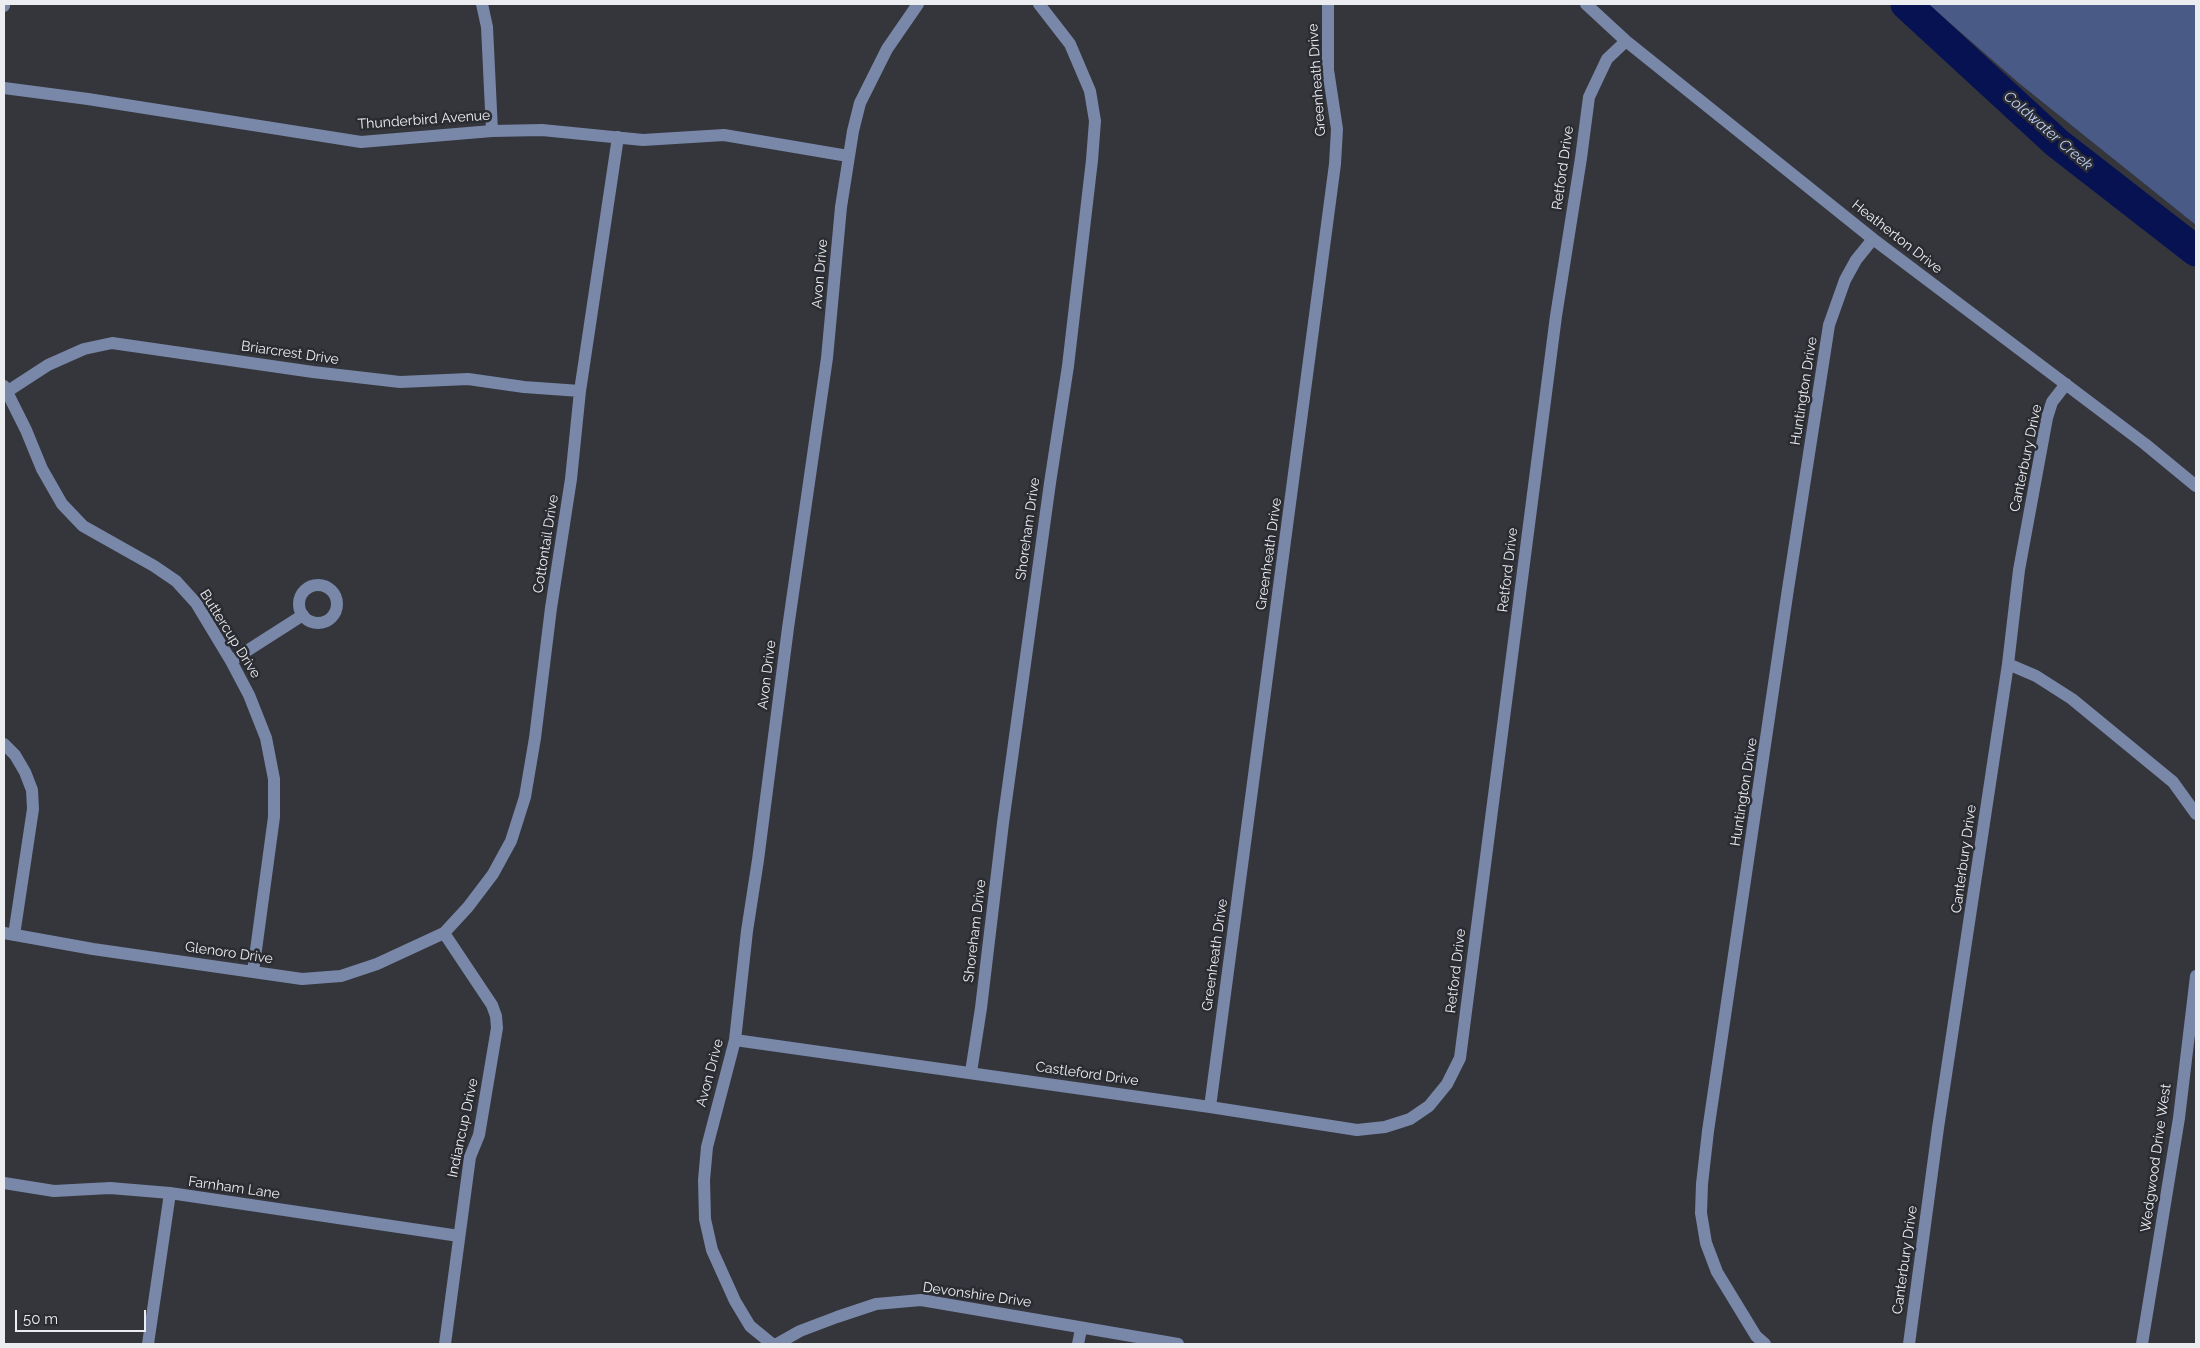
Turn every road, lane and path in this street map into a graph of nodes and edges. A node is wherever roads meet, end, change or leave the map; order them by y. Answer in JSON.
{"nodes":[{"id":1,"x":482,"y":4,"type":"edge"},
{"id":2,"x":918,"y":4,"type":"edge"},
{"id":3,"x":1039,"y":4,"type":"edge"},
{"id":4,"x":1328,"y":4,"type":"edge"},
{"id":5,"x":1586,"y":4,"type":"edge"},
{"id":6,"x":1626,"y":41,"type":"junction"},
{"id":7,"x":4,"y":88,"type":"edge"},
{"id":8,"x":492,"y":131,"type":"junction"},
{"id":9,"x":618,"y":137,"type":"junction"},
{"id":10,"x":848,"y":156,"type":"junction"},
{"id":11,"x":1873,"y":239,"type":"junction"},
{"id":12,"x":2066,"y":384,"type":"junction"},
{"id":13,"x":6,"y":388,"type":"edge"},
{"id":14,"x":580,"y":391,"type":"junction"},
{"id":15,"x":2196,"y":486,"type":"edge"},
{"id":16,"x":303,"y":615,"type":"dead end"},
{"id":17,"x":231,"y":661,"type":"junction"},
{"id":18,"x":2008,"y":664,"type":"junction"},
{"id":19,"x":4,"y":744,"type":"edge"},
{"id":20,"x":2196,"y":814,"type":"edge"},
{"id":21,"x":444,"y":933,"type":"junction"},
{"id":22,"x":9,"y":934,"type":"edge"},
{"id":23,"x":253,"y":972,"type":"junction"},
{"id":24,"x":2196,"y":976,"type":"edge"},
{"id":25,"x":735,"y":1040,"type":"junction"},
{"id":26,"x":971,"y":1072,"type":"junction"},
{"id":27,"x":1429,"y":1106,"type":"joint"},
{"id":28,"x":1210,"y":1107,"type":"junction"},
{"id":29,"x":4,"y":1183,"type":"edge"},
{"id":30,"x":170,"y":1193,"type":"junction"},
{"id":31,"x":459,"y":1236,"type":"junction"},
{"id":32,"x":1081,"y":1328,"type":"junction"},
{"id":33,"x":148,"y":1344,"type":"edge"},
{"id":34,"x":445,"y":1344,"type":"edge"},
{"id":35,"x":772,"y":1344,"type":"edge"},
{"id":36,"x":777,"y":1344,"type":"edge"},
{"id":37,"x":1078,"y":1344,"type":"edge"},
{"id":38,"x":1178,"y":1344,"type":"edge"},
{"id":39,"x":1765,"y":1344,"type":"edge"},
{"id":40,"x":1909,"y":1344,"type":"edge"},
{"id":41,"x":2142,"y":1344,"type":"edge"}],
"edges":[{"from":1,"to":8,"type":"street"},
{"from":2,"to":10,"type":"street","name":"Avon Drive"},
{"from":3,"to":26,"type":"street","name":"Shoreham Drive"},
{"from":4,"to":28,"type":"street","name":"Greenheath Drive"},
{"from":5,"to":6,"type":"street","name":"Heatherton Drive"},
{"from":6,"to":11,"type":"street","name":"Heatherton Drive"},
{"from":6,"to":27,"type":"street","name":"Retford Drive"},
{"from":7,"to":8,"type":"street","name":"Thunderbird Avenue"},
{"from":8,"to":9,"type":"street","name":"Thunderbird Avenue"},
{"from":9,"to":10,"type":"street","name":"Thunderbird Avenue"},
{"from":9,"to":14,"type":"street","name":"Cottontail Drive"},
{"from":10,"to":25,"type":"street","name":"Avon Drive"},
{"from":11,"to":12,"type":"street","name":"Heatherton Drive"},
{"from":11,"to":39,"type":"street","name":"Huntington Drive"},
{"from":12,"to":15,"type":"street","name":"Heatherton Drive"},
{"from":12,"to":18,"type":"street","name":"Canterbury Drive"},
{"from":13,"to":14,"type":"street","name":"Briarcrest Drive"},
{"from":13,"to":17,"type":"street","name":"Buttercup Drive"},
{"from":14,"to":21,"type":"street","name":"Cottontail Drive"},
{"from":16,"to":17,"type":"street"},
{"from":17,"to":23,"type":"street","name":"Buttercup Drive"},
{"from":18,"to":20,"type":"street"},
{"from":18,"to":40,"type":"street","name":"Canterbury Drive"},
{"from":19,"to":22,"type":"street"},
{"from":21,"to":23,"type":"street","name":"Glenoro Drive"},
{"from":21,"to":31,"type":"street","name":"Indiancup Drive"},
{"from":22,"to":23,"type":"street","name":"Glenoro Drive"},
{"from":24,"to":41,"type":"street","name":"Wedgwood Drive West"},
{"from":25,"to":26,"type":"street","name":"Castleford Drive"},
{"from":25,"to":35,"type":"street","name":"Avon Drive"},
{"from":26,"to":28,"type":"street","name":"Castleford Drive"},
{"from":27,"to":28,"type":"street","name":"Castleford Drive"},
{"from":29,"to":30,"type":"street","name":"Farnham Lane"},
{"from":30,"to":31,"type":"street","name":"Farnham Lane"},
{"from":30,"to":33,"type":"street"},
{"from":31,"to":34,"type":"street","name":"Indiancup Drive"},
{"from":32,"to":36,"type":"street","name":"Devonshire Drive"},
{"from":32,"to":37,"type":"street"},
{"from":32,"to":38,"type":"street","name":"Devonshire Drive"}]}
